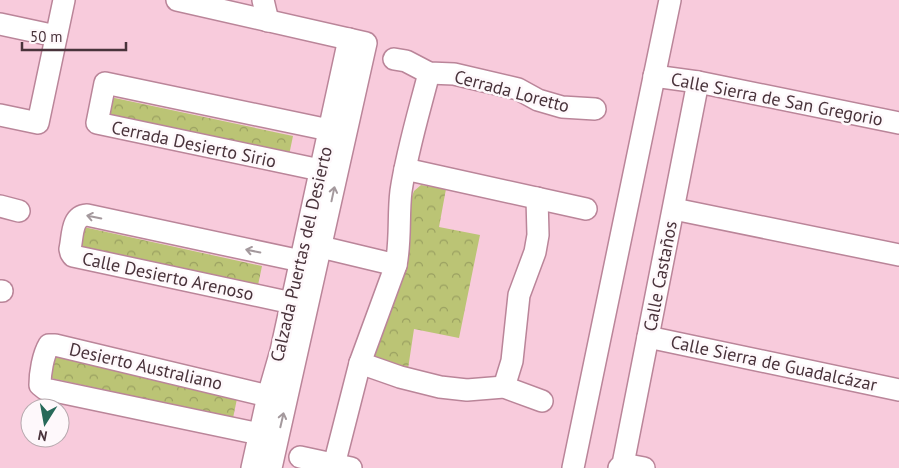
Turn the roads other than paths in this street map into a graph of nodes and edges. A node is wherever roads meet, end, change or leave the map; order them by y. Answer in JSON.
{"nodes":[{"id":1,"x":64,"y":0,"type":"edge"},
{"id":2,"x":177,"y":0,"type":"edge"},
{"id":3,"x":263,"y":0,"type":"edge"},
{"id":4,"x":670,"y":0,"type":"edge"},
{"id":5,"x":268,"y":21,"type":"junction"},
{"id":6,"x":0,"y":24,"type":"edge"},
{"id":7,"x":56,"y":36,"type":"junction"},
{"id":8,"x":394,"y":59,"type":"dead end"},
{"id":9,"x":429,"y":73,"type":"junction"},
{"id":10,"x":654,"y":76,"type":"junction"},
{"id":11,"x":698,"y":82,"type":"junction"},
{"id":12,"x":346,"y":94,"type":"junction"},
{"id":13,"x":595,"y":109,"type":"dead end"},
{"id":14,"x":0,"y":115,"type":"edge"},
{"id":15,"x":899,"y":123,"type":"edge"},
{"id":16,"x":328,"y":130,"type":"junction"},
{"id":17,"x":405,"y":169,"type":"junction"},
{"id":18,"x":320,"y":170,"type":"junction"},
{"id":19,"x":537,"y":198,"type":"junction"},
{"id":20,"x":586,"y":209,"type":"dead end"},
{"id":21,"x":674,"y":209,"type":"junction"},
{"id":22,"x":318,"y":219,"type":"junction"},
{"id":23,"x":321,"y":247,"type":"junction"},
{"id":24,"x":899,"y":255,"type":"edge"},
{"id":25,"x":300,"y":261,"type":"junction"},
{"id":26,"x":396,"y":264,"type":"junction"},
{"id":27,"x":292,"y":302,"type":"junction"},
{"id":28,"x":648,"y":337,"type":"junction"},
{"id":29,"x":289,"y":353,"type":"junction"},
{"id":30,"x":360,"y":363,"type":"junction"},
{"id":31,"x":504,"y":387,"type":"junction"},
{"id":32,"x":899,"y":390,"type":"edge"},
{"id":33,"x":268,"y":396,"type":"junction"},
{"id":34,"x":542,"y":401,"type":"dead end"},
{"id":35,"x":260,"y":434,"type":"junction"},
{"id":36,"x":300,"y":457,"type":"dead end"},
{"id":37,"x":342,"y":466,"type":"edge"},
{"id":38,"x":621,"y":466,"type":"edge"},
{"id":39,"x":252,"y":468,"type":"edge"},
{"id":40,"x":271,"y":468,"type":"edge"},
{"id":41,"x":573,"y":468,"type":"edge"},
{"id":42,"x":644,"y":468,"type":"edge"}],
"edges":[{"from":1,"to":7,"type":"street"},
{"from":2,"to":5,"type":"street"},
{"from":3,"to":5,"type":"street"},
{"from":4,"to":10,"type":"street"},
{"from":5,"to":12,"type":"street","name":"Calzada Puertas del Desierto"},
{"from":6,"to":7,"type":"street"},
{"from":7,"to":14,"type":"street"},
{"from":8,"to":9,"type":"street","name":"Cerrada Loretto"},
{"from":9,"to":13,"type":"street","name":"Cerrada Loretto"},
{"from":9,"to":17,"type":"street","name":"Cerrada Loretto"},
{"from":10,"to":11,"type":"street","name":"Calle Sierra de San Gregorio"},
{"from":10,"to":41,"type":"street"},
{"from":11,"to":15,"type":"street","name":"Calle Sierra de San Gregorio"},
{"from":11,"to":21,"type":"street","name":"Calle Castaños"},
{"from":12,"to":16,"type":"street","name":"Calzada Puertas del Desierto"},
{"from":22,"to":12,"type":"street","name":"Calzada Puertas del Desierto","one_way":true},
{"from":16,"to":18,"type":"street","name":"Calzada Puertas del Desierto"},
{"from":16,"to":18,"type":"street","name":"Cerrada Desierto Sirio"},
{"from":17,"to":19,"type":"street"},
{"from":17,"to":26,"type":"street","name":"Cerrada Loretto"},
{"from":18,"to":22,"type":"street","name":"Calzada Puertas del Desierto"},
{"from":19,"to":20,"type":"street"},
{"from":19,"to":31,"type":"street"},
{"from":21,"to":24,"type":"street"},
{"from":21,"to":28,"type":"street","name":"Calle Castaños"},
{"from":22,"to":23,"type":"street","name":"Calzada Puertas del Desierto"},
{"from":22,"to":25,"type":"street","name":"Calzada Puertas del Desierto"},
{"from":23,"to":26,"type":"street"},
{"from":23,"to":29,"type":"street","name":"Calzada Puertas del Desierto"},
{"from":25,"to":27,"type":"street","name":"Calzada Puertas del Desierto"},
{"from":25,"to":27,"type":"street","name":"Calle Desierto Arenoso","one_way":true},
{"from":26,"to":30,"type":"street","name":"Cerrada Loretto"},
{"from":27,"to":29,"type":"street","name":"Calzada Puertas del Desierto"},
{"from":28,"to":32,"type":"street","name":"Calle Sierra de Guadalcázar"},
{"from":28,"to":38,"type":"street","name":"Calle Castaños"},
{"from":29,"to":33,"type":"street","name":"Calzada Puertas del Desierto"},
{"from":40,"to":29,"type":"street","name":"Calzada Puertas del Desierto","one_way":true},
{"from":30,"to":31,"type":"street"},
{"from":30,"to":37,"type":"street","name":"Cerrada Loretto"},
{"from":31,"to":34,"type":"street"},
{"from":33,"to":35,"type":"street","name":"Calzada Puertas del Desierto"},
{"from":33,"to":35,"type":"street","name":"Desierto Australiano"},
{"from":35,"to":39,"type":"street","name":"Calzada Puertas del Desierto"},
{"from":36,"to":37,"type":"street","name":"Cerrada Loretto"},
{"from":38,"to":42,"type":"street"}]}
